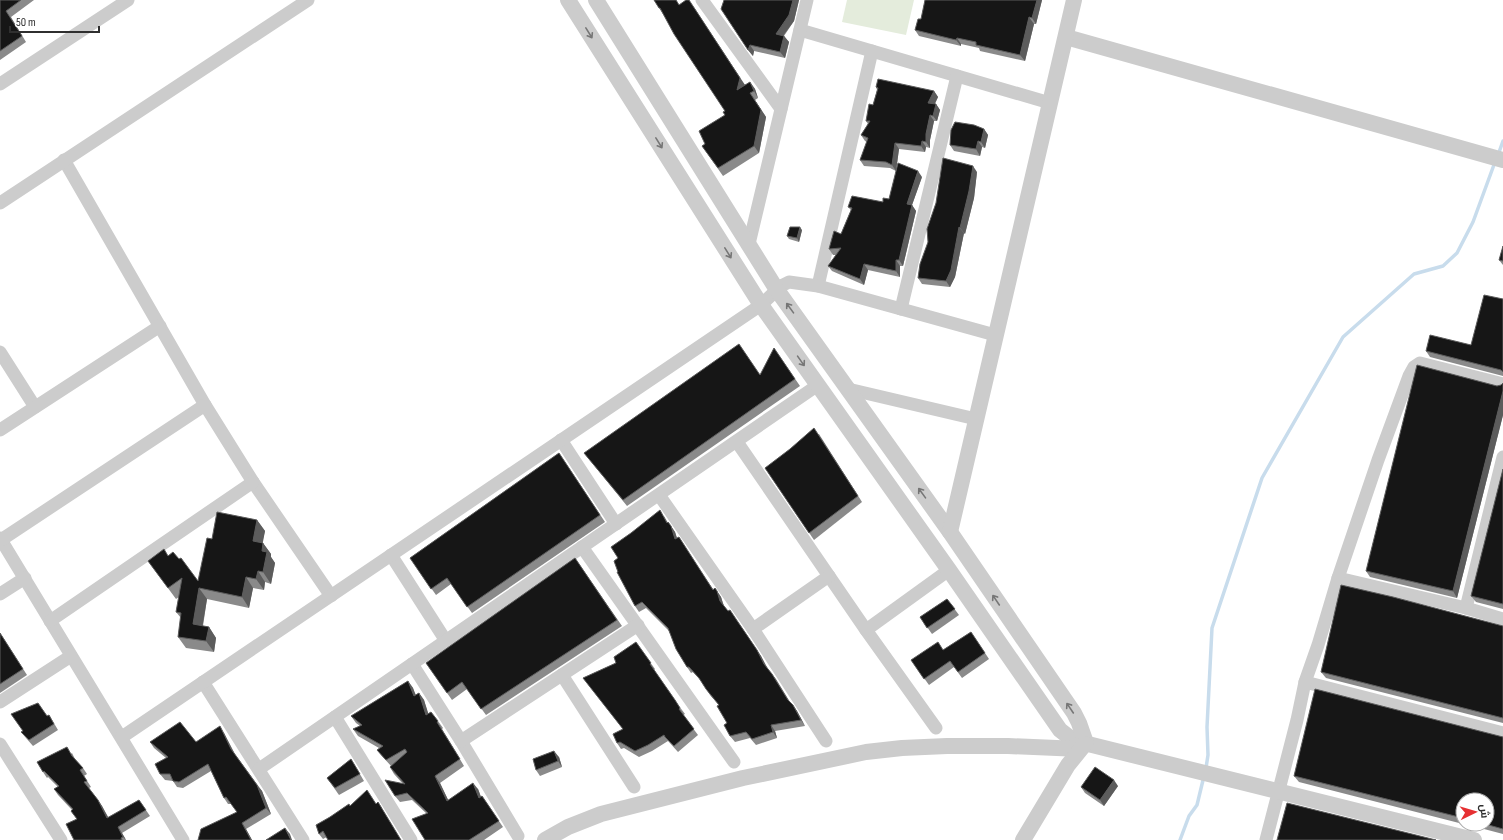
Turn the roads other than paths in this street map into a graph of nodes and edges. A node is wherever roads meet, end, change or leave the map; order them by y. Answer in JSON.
{"nodes":[{"id":1,"x":128,"y":0,"type":"edge"},
{"id":2,"x":308,"y":0,"type":"edge"},
{"id":3,"x":568,"y":0,"type":"edge"},
{"id":4,"x":596,"y":0,"type":"edge"},
{"id":5,"x":807,"y":0,"type":"edge"},
{"id":6,"x":1074,"y":0,"type":"edge"},
{"id":7,"x":704,"y":1,"type":"edge"},
{"id":8,"x":800,"y":30,"type":"junction"},
{"id":9,"x":1066,"y":37,"type":"junction"},
{"id":10,"x":872,"y":51,"type":"junction"},
{"id":11,"x":956,"y":76,"type":"junction"},
{"id":12,"x":0,"y":84,"type":"edge"},
{"id":13,"x":1050,"y":103,"type":"junction"},
{"id":14,"x":781,"y":109,"type":"junction"},
{"id":15,"x":64,"y":160,"type":"junction"},
{"id":16,"x":1503,"y":160,"type":"edge"},
{"id":17,"x":0,"y":203,"type":"edge"},
{"id":18,"x":749,"y":244,"type":"junction"},
{"id":19,"x":818,"y":286,"type":"junction"},
{"id":20,"x":777,"y":290,"type":"junction"},
{"id":21,"x":761,"y":305,"type":"junction"},
{"id":22,"x":901,"y":309,"type":"junction"},
{"id":23,"x":160,"y":326,"type":"junction"},
{"id":24,"x":995,"y":335,"type":"junction"},
{"id":25,"x":0,"y":352,"type":"edge"},
{"id":26,"x":1503,"y":384,"type":"edge"},
{"id":27,"x":818,"y":385,"type":"junction"},
{"id":28,"x":848,"y":390,"type":"junction"},
{"id":29,"x":205,"y":405,"type":"junction"},
{"id":30,"x":35,"y":407,"type":"junction"},
{"id":31,"x":976,"y":418,"type":"junction"},
{"id":32,"x":0,"y":430,"type":"edge"},
{"id":33,"x":561,"y":440,"type":"junction"},
{"id":34,"x":736,"y":442,"type":"junction"},
{"id":35,"x":1503,"y":457,"type":"edge"},
{"id":36,"x":253,"y":482,"type":"junction"},
{"id":37,"x":659,"y":495,"type":"junction"},
{"id":38,"x":616,"y":524,"type":"junction"},
{"id":39,"x":950,"y":532,"type":"junction"},
{"id":40,"x":1,"y":539,"type":"edge"},
{"id":41,"x":582,"y":547,"type":"junction"},
{"id":42,"x":391,"y":555,"type":"junction"},
{"id":43,"x":949,"y":570,"type":"junction"},
{"id":44,"x":829,"y":576,"type":"junction"},
{"id":45,"x":25,"y":578,"type":"junction"},
{"id":46,"x":1338,"y":578,"type":"junction"},
{"id":47,"x":0,"y":594,"type":"edge"},
{"id":48,"x":331,"y":596,"type":"junction"},
{"id":49,"x":1466,"y":608,"type":"junction"},
{"id":50,"x":1503,"y":618,"type":"edge"},
{"id":51,"x":50,"y":621,"type":"junction"},
{"id":52,"x":638,"y":625,"type":"junction"},
{"id":53,"x":753,"y":629,"type":"junction"},
{"id":54,"x":866,"y":630,"type":"junction"},
{"id":55,"x":446,"y":641,"type":"junction"},
{"id":56,"x":71,"y":656,"type":"junction"},
{"id":57,"x":412,"y":664,"type":"junction"},
{"id":58,"x":562,"y":675,"type":"junction"},
{"id":59,"x":203,"y":682,"type":"junction"},
{"id":60,"x":1305,"y":682,"type":"junction"},
{"id":61,"x":0,"y":702,"type":"edge"},
{"id":62,"x":335,"y":717,"type":"junction"},
{"id":63,"x":936,"y":728,"type":"dead end"},
{"id":64,"x":1503,"y":733,"type":"edge"},
{"id":65,"x":122,"y":737,"type":"junction"},
{"id":66,"x":461,"y":741,"type":"junction"},
{"id":67,"x":826,"y":741,"type":"dead end"},
{"id":68,"x":0,"y":744,"type":"edge"},
{"id":69,"x":1083,"y":746,"type":"junction"},
{"id":70,"x":734,"y":762,"type":"dead end"},
{"id":71,"x":259,"y":769,"type":"junction"},
{"id":72,"x":634,"y":786,"type":"dead end"},
{"id":73,"x":1278,"y":791,"type":"junction"},
{"id":74,"x":518,"y":836,"type":"dead end"},
{"id":75,"x":61,"y":840,"type":"edge"},
{"id":76,"x":183,"y":840,"type":"edge"},
{"id":77,"x":303,"y":840,"type":"edge"},
{"id":78,"x":410,"y":840,"type":"edge"},
{"id":79,"x":545,"y":840,"type":"edge"},
{"id":80,"x":1023,"y":840,"type":"edge"},
{"id":81,"x":1266,"y":840,"type":"edge"},
{"id":82,"x":1474,"y":840,"type":"edge"}],
"edges":[{"from":1,"to":12,"type":"street"},
{"from":2,"to":15,"type":"street"},
{"from":3,"to":21,"type":"street","one_way":true},
{"from":4,"to":18,"type":"street"},
{"from":5,"to":8,"type":"street"},
{"from":6,"to":9,"type":"street"},
{"from":7,"to":14,"type":"street"},
{"from":8,"to":10,"type":"street"},
{"from":8,"to":14,"type":"street"},
{"from":9,"to":13,"type":"street"},
{"from":9,"to":16,"type":"street"},
{"from":10,"to":11,"type":"street"},
{"from":10,"to":19,"type":"street"},
{"from":11,"to":13,"type":"street"},
{"from":11,"to":22,"type":"street"},
{"from":13,"to":24,"type":"street"},
{"from":14,"to":18,"type":"street"},
{"from":15,"to":17,"type":"street"},
{"from":15,"to":23,"type":"street"},
{"from":18,"to":20,"type":"street"},
{"from":19,"to":20,"type":"street"},
{"from":19,"to":22,"type":"street"},
{"from":20,"to":21,"type":"street"},
{"from":28,"to":20,"type":"street","one_way":true},
{"from":21,"to":27,"type":"street","one_way":true},
{"from":21,"to":33,"type":"street"},
{"from":22,"to":24,"type":"street"},
{"from":23,"to":29,"type":"street"},
{"from":23,"to":30,"type":"street"},
{"from":24,"to":31,"type":"street"},
{"from":25,"to":30,"type":"street"},
{"from":26,"to":46,"type":"street"},
{"from":27,"to":34,"type":"street"},
{"from":27,"to":43,"type":"street"},
{"from":28,"to":31,"type":"street"},
{"from":39,"to":28,"type":"street","one_way":true},
{"from":29,"to":36,"type":"street"},
{"from":29,"to":40,"type":"street"},
{"from":30,"to":32,"type":"street"},
{"from":31,"to":39,"type":"street"},
{"from":33,"to":38,"type":"street"},
{"from":33,"to":42,"type":"street"},
{"from":34,"to":37,"type":"street"},
{"from":34,"to":44,"type":"street"},
{"from":35,"to":49,"type":"street"},
{"from":36,"to":48,"type":"street"},
{"from":36,"to":51,"type":"street"},
{"from":37,"to":38,"type":"street"},
{"from":37,"to":53,"type":"street"},
{"from":38,"to":41,"type":"street"},
{"from":69,"to":39,"type":"street","one_way":true},
{"from":40,"to":45,"type":"street"},
{"from":41,"to":52,"type":"street"},
{"from":41,"to":55,"type":"street"},
{"from":42,"to":48,"type":"street"},
{"from":42,"to":55,"type":"street"},
{"from":43,"to":54,"type":"street"},
{"from":43,"to":69,"type":"street"},
{"from":44,"to":53,"type":"street"},
{"from":44,"to":54,"type":"street"},
{"from":45,"to":47,"type":"street"},
{"from":45,"to":51,"type":"street"},
{"from":46,"to":49,"type":"street"},
{"from":46,"to":60,"type":"street"},
{"from":48,"to":59,"type":"street"},
{"from":49,"to":50,"type":"street"},
{"from":51,"to":56,"type":"street"},
{"from":52,"to":58,"type":"street"},
{"from":52,"to":70,"type":"street"},
{"from":53,"to":67,"type":"street"},
{"from":54,"to":63,"type":"street"},
{"from":55,"to":57,"type":"street"},
{"from":56,"to":61,"type":"street"},
{"from":56,"to":65,"type":"street"},
{"from":57,"to":62,"type":"street"},
{"from":57,"to":66,"type":"street"},
{"from":58,"to":66,"type":"street"},
{"from":58,"to":72,"type":"street"},
{"from":59,"to":65,"type":"street"},
{"from":59,"to":71,"type":"street"},
{"from":60,"to":64,"type":"street"},
{"from":60,"to":73,"type":"street"},
{"from":62,"to":71,"type":"street"},
{"from":62,"to":78,"type":"street"},
{"from":65,"to":76,"type":"street"},
{"from":66,"to":74,"type":"street"},
{"from":68,"to":75,"type":"street"},
{"from":69,"to":73,"type":"street"},
{"from":69,"to":79,"type":"street"},
{"from":69,"to":80,"type":"street"},
{"from":71,"to":77,"type":"street"},
{"from":73,"to":81,"type":"street"},
{"from":73,"to":82,"type":"street"}]}
